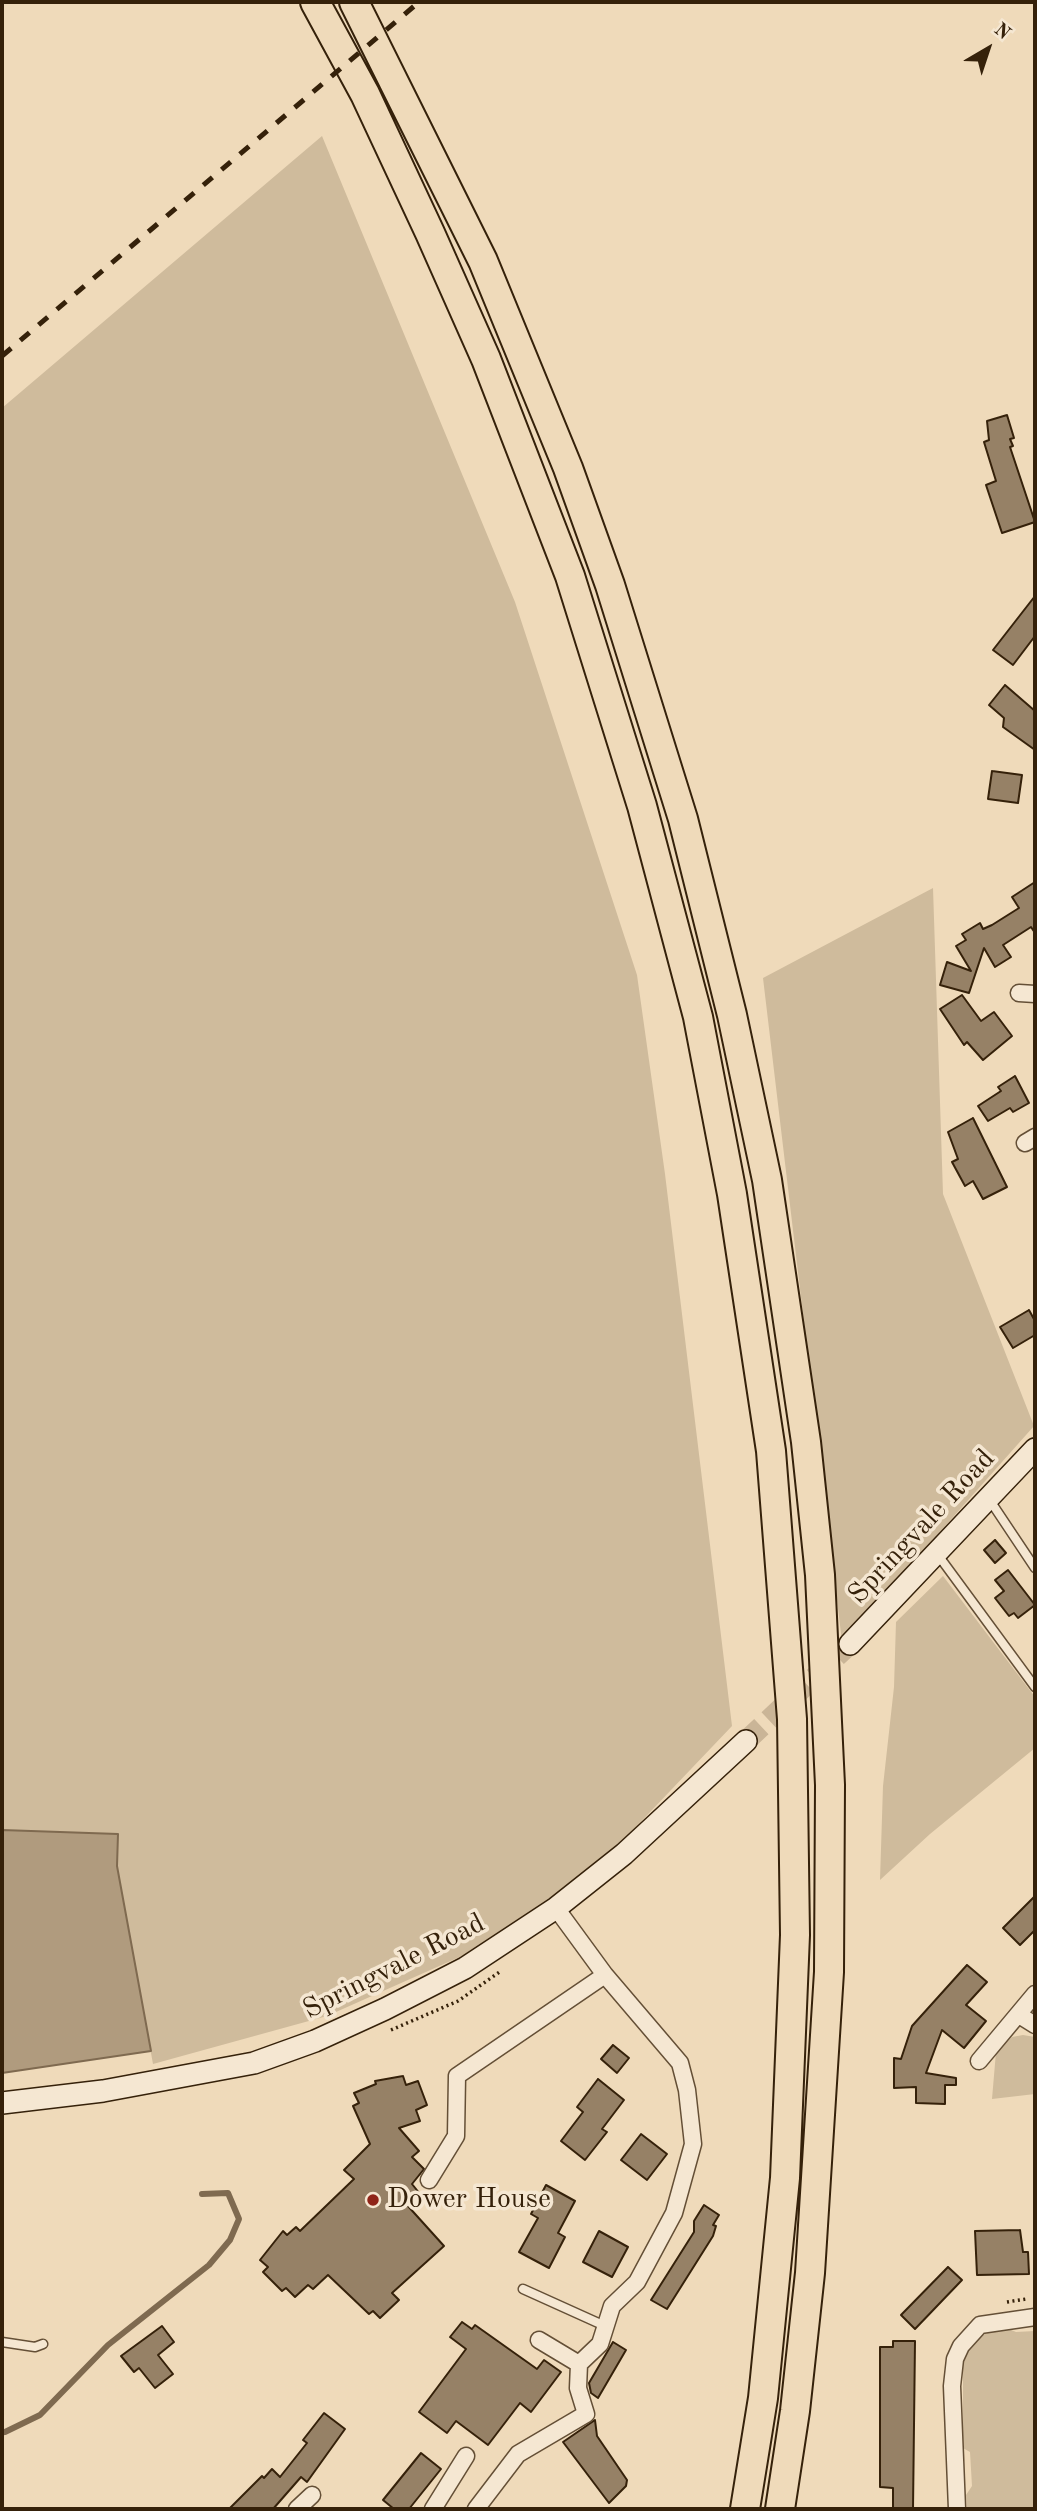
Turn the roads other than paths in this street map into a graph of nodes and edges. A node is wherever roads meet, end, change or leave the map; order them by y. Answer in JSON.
{"nodes":[{"id":1,"x":315,"y":2,"type":"edge"},
{"id":2,"x":354,"y":2,"type":"edge"},
{"id":3,"x":1035,"y":1449,"type":"edge"},
{"id":4,"x":987,"y":1497,"type":"junction"},
{"id":5,"x":936,"y":1552,"type":"junction"},
{"id":6,"x":1035,"y":1568,"type":"edge"},
{"id":7,"x":850,"y":1644,"type":"tunnel mouth"},
{"id":8,"x":1035,"y":1687,"type":"edge"},
{"id":9,"x":746,"y":1741,"type":"tunnel mouth"},
{"id":10,"x":556,"y":1908,"type":"junction"},
{"id":11,"x":605,"y":1975,"type":"junction"},
{"id":12,"x":1035,"y":1994,"type":"edge"},
{"id":13,"x":1019,"y":2015,"type":"junction"},
{"id":14,"x":1035,"y":2025,"type":"edge"},
{"id":15,"x":979,"y":2061,"type":"dead end"},
{"id":16,"x":2,"y":2103,"type":"edge"},
{"id":17,"x":429,"y":2180,"type":"dead end"},
{"id":18,"x":523,"y":2289,"type":"dead end"},
{"id":19,"x":1035,"y":2317,"type":"edge"},
{"id":20,"x":605,"y":2326,"type":"junction"},
{"id":21,"x":538,"y":2340,"type":"dead end"},
{"id":22,"x":2,"y":2342,"type":"edge"},
{"id":23,"x":44,"y":2344,"type":"dead end"},
{"id":24,"x":579,"y":2364,"type":"junction"},
{"id":25,"x":466,"y":2456,"type":"dead end"},
{"id":26,"x":312,"y":2495,"type":"dead end"},
{"id":27,"x":297,"y":2509,"type":"edge"},
{"id":28,"x":432,"y":2509,"type":"edge"},
{"id":29,"x":476,"y":2509,"type":"edge"},
{"id":30,"x":745,"y":2509,"type":"edge"},
{"id":31,"x":780,"y":2509,"type":"edge"},
{"id":32,"x":957,"y":2509,"type":"edge"}],
"edges":[{"from":1,"to":30,"type":"highway"},
{"from":2,"to":31,"type":"highway"},
{"from":3,"to":4,"type":"street","name":"Springvale Road"},
{"from":4,"to":5,"type":"street","name":"Springvale Road"},
{"from":4,"to":6,"type":"lane"},
{"from":5,"to":7,"type":"street","name":"Springvale Road"},
{"from":5,"to":8,"type":"lane"},
{"from":9,"to":10,"type":"street","name":"Springvale Road"},
{"from":10,"to":11,"type":"street"},
{"from":10,"to":16,"type":"street","name":"Springvale Road"},
{"from":11,"to":17,"type":"street"},
{"from":11,"to":20,"type":"street"},
{"from":12,"to":13,"type":"street"},
{"from":13,"to":14,"type":"street"},
{"from":13,"to":15,"type":"street"},
{"from":18,"to":20,"type":"lane"},
{"from":19,"to":32,"type":"street"},
{"from":20,"to":24,"type":"street"},
{"from":21,"to":24,"type":"street"},
{"from":22,"to":23,"type":"lane"},
{"from":24,"to":29,"type":"street"},
{"from":25,"to":28,"type":"street"},
{"from":26,"to":27,"type":"street"}]}
